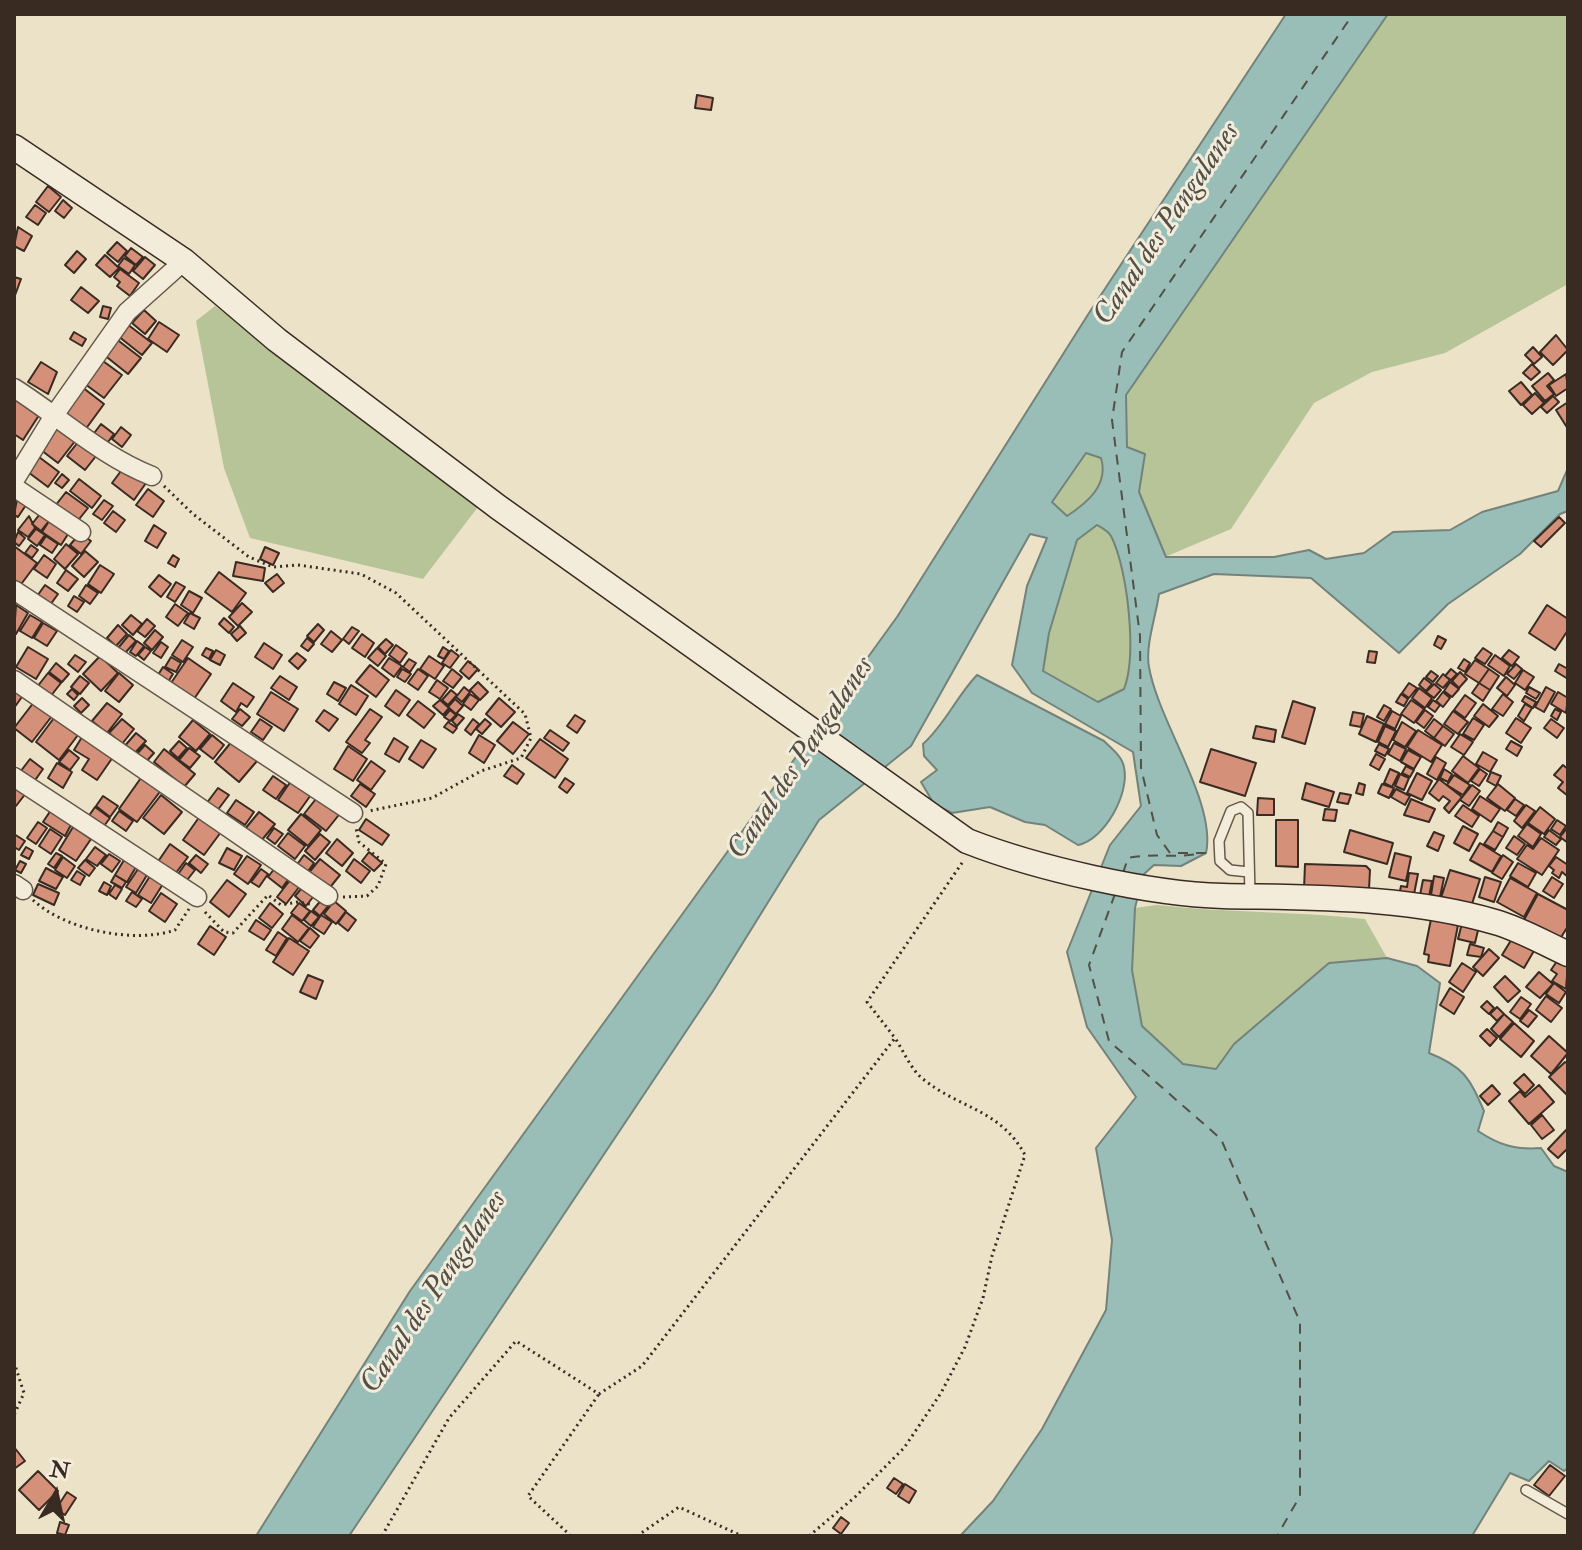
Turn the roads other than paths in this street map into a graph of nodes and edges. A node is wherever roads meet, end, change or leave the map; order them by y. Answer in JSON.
{"nodes":[{"id":1,"x":14,"y":147,"type":"edge"},
{"id":2,"x":184,"y":261,"type":"junction"},
{"id":3,"x":14,"y":388,"type":"edge"},
{"id":4,"x":55,"y":414,"type":"junction"},
{"id":5,"x":152,"y":476,"type":"road end"},
{"id":6,"x":14,"y":484,"type":"edge"},
{"id":7,"x":81,"y":532,"type":"dead end"},
{"id":8,"x":14,"y":590,"type":"edge"},
{"id":9,"x":14,"y":680,"type":"edge"},
{"id":10,"x":14,"y":777,"type":"edge"},
{"id":11,"x":353,"y":813,"type":"road end"},
{"id":12,"x":1249,"y":884,"type":"junction"},
{"id":13,"x":328,"y":896,"type":"road end"},
{"id":14,"x":197,"y":897,"type":"road end"},
{"id":15,"x":1568,"y":954,"type":"edge"},
{"id":16,"x":1526,"y":1490,"type":"dead end"},
{"id":17,"x":1568,"y":1514,"type":"edge"}],
"edges":[{"from":1,"to":2,"type":"street"},
{"from":2,"to":4,"type":"street"},
{"from":2,"to":12,"type":"street"},
{"from":3,"to":4,"type":"street"},
{"from":4,"to":5,"type":"street"},
{"from":4,"to":6,"type":"street"},
{"from":6,"to":7,"type":"street"},
{"from":8,"to":11,"type":"street"},
{"from":9,"to":13,"type":"street"},
{"from":10,"to":14,"type":"street"},
{"from":12,"to":12,"type":"lane"},
{"from":12,"to":15,"type":"street"},
{"from":16,"to":17,"type":"lane"}]}
